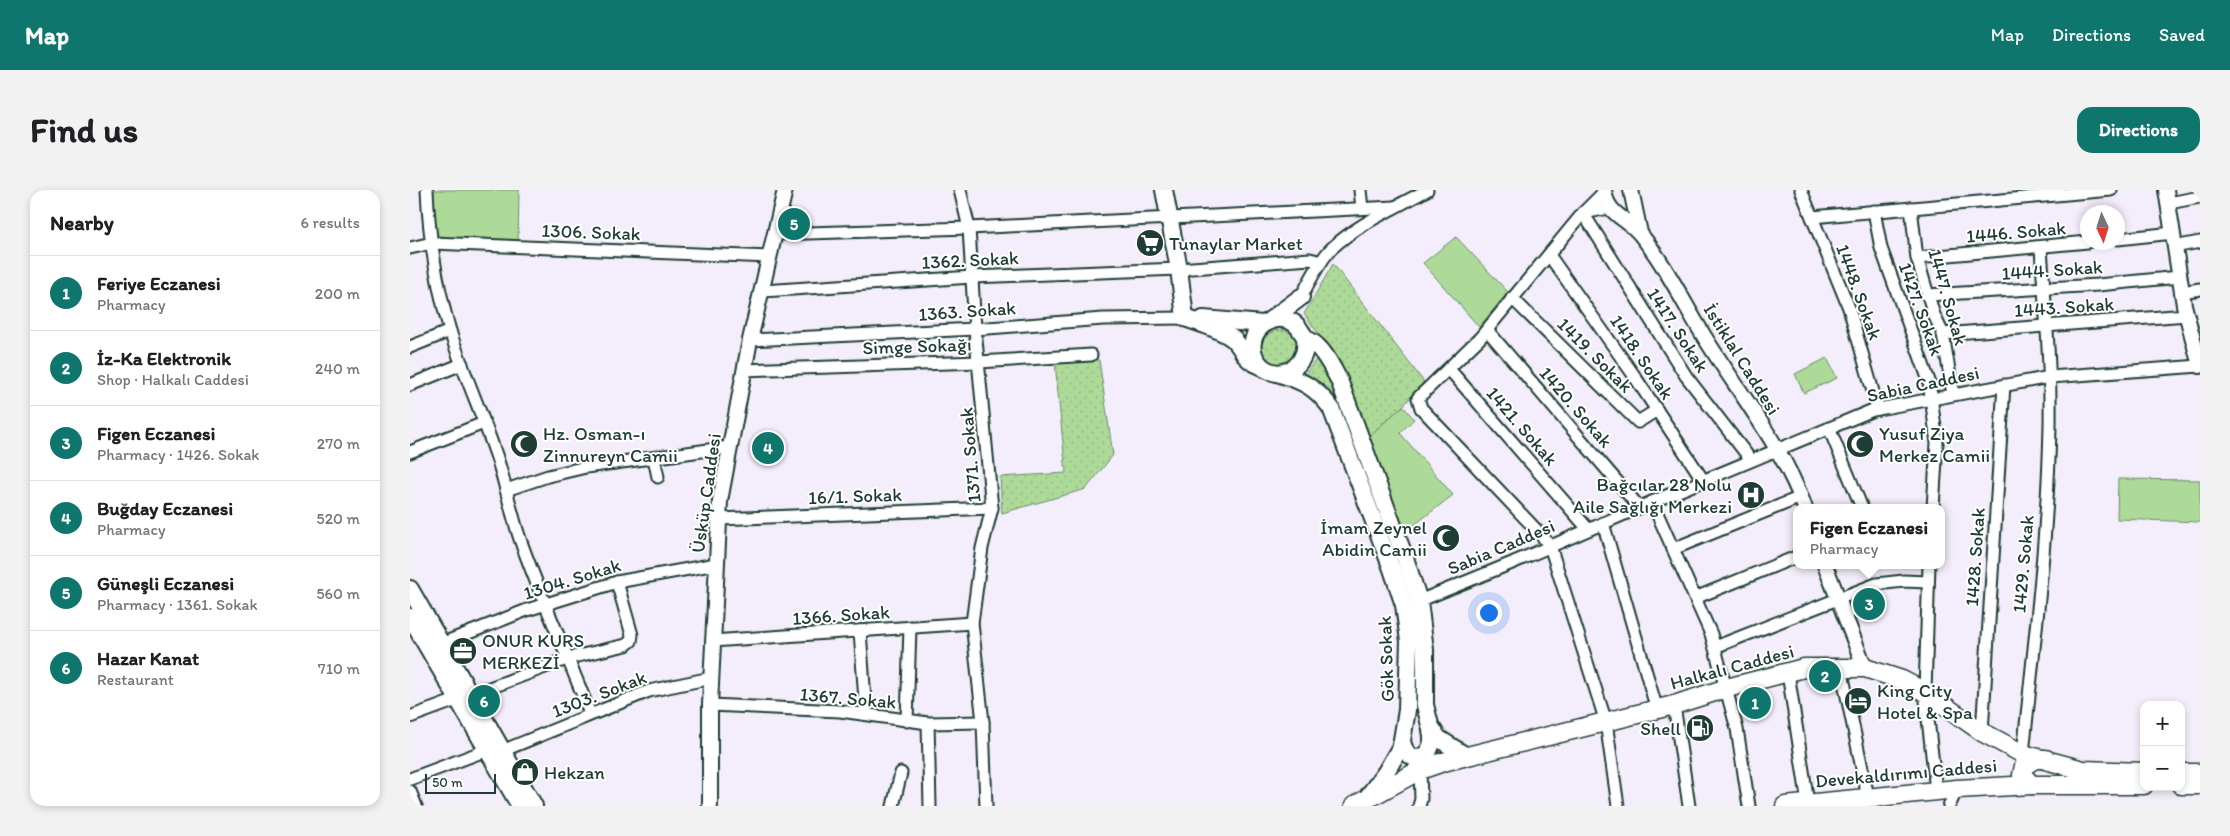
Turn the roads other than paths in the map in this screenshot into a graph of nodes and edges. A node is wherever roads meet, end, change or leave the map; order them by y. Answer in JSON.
{"nodes":[{"id":1,"x":427,"y":190,"type":"edge"},
{"id":2,"x":785,"y":190,"type":"edge"},
{"id":3,"x":960,"y":190,"type":"edge"},
{"id":4,"x":1164,"y":190,"type":"edge"},
{"id":5,"x":1360,"y":190,"type":"edge"},
{"id":6,"x":1427,"y":190,"type":"edge"},
{"id":7,"x":1631,"y":190,"type":"edge"},
{"id":8,"x":1801,"y":190,"type":"edge"},
{"id":9,"x":2111,"y":190,"type":"edge"},
{"id":10,"x":1604,"y":191,"type":"edge"},
{"id":11,"x":1413,"y":194,"type":"edge"},
{"id":12,"x":2167,"y":196,"type":"edge"},
{"id":13,"x":2200,"y":197,"type":"edge"},
{"id":14,"x":1394,"y":207,"type":"junction"},
{"id":15,"x":1362,"y":208,"type":"junction"},
{"id":16,"x":1609,"y":208,"type":"junction"},
{"id":17,"x":1911,"y":208,"type":"junction"},
{"id":18,"x":1874,"y":211,"type":"junction"},
{"id":19,"x":1583,"y":213,"type":"junction"},
{"id":20,"x":1812,"y":217,"type":"junction"},
{"id":21,"x":1168,"y":219,"type":"junction"},
{"id":22,"x":968,"y":228,"type":"junction"},
{"id":23,"x":1640,"y":233,"type":"junction"},
{"id":24,"x":776,"y":234,"type":"junction"},
{"id":25,"x":2125,"y":239,"type":"edge"},
{"id":26,"x":2173,"y":240,"type":"junction"},
{"id":27,"x":2200,"y":242,"type":"edge"},
{"id":28,"x":2080,"y":243,"type":"edge"},
{"id":29,"x":432,"y":244,"type":"junction"},
{"id":30,"x":410,"y":248,"type":"edge"},
{"id":31,"x":2041,"y":248,"type":"junction"},
{"id":32,"x":1549,"y":255,"type":"junction"},
{"id":33,"x":770,"y":257,"type":"junction"},
{"id":34,"x":1917,"y":258,"type":"junction"},
{"id":35,"x":1321,"y":262,"type":"junction"},
{"id":36,"x":1179,"y":269,"type":"junction"},
{"id":37,"x":972,"y":277,"type":"junction"},
{"id":38,"x":2179,"y":277,"type":"junction"},
{"id":39,"x":2044,"y":288,"type":"junction"},
{"id":40,"x":2200,"y":289,"type":"edge"},
{"id":41,"x":763,"y":291,"type":"junction"},
{"id":42,"x":2182,"y":292,"type":"junction"},
{"id":43,"x":1927,"y":296,"type":"junction"},
{"id":44,"x":1301,"y":297,"type":"junction"},
{"id":45,"x":1512,"y":298,"type":"junction"},
{"id":46,"x":2187,"y":315,"type":"junction"},
{"id":47,"x":1185,"y":318,"type":"junction"},
{"id":48,"x":1266,"y":322,"type":"junction"},
{"id":49,"x":2047,"y":326,"type":"junction"},
{"id":50,"x":975,"y":329,"type":"junction"},
{"id":51,"x":1486,"y":330,"type":"junction"},
{"id":52,"x":450,"y":331,"type":"junction"},
{"id":53,"x":1304,"y":334,"type":"junction"},
{"id":54,"x":1943,"y":334,"type":"junction"},
{"id":55,"x":750,"y":340,"type":"junction"},
{"id":56,"x":2196,"y":344,"type":"edge"},
{"id":57,"x":410,"y":346,"type":"edge"},
{"id":58,"x":1091,"y":355,"type":"dead end"},
{"id":59,"x":979,"y":362,"type":"junction"},
{"id":60,"x":462,"y":364,"type":"junction"},
{"id":61,"x":2200,"y":366,"type":"edge"},
{"id":62,"x":1268,"y":369,"type":"junction"},
{"id":63,"x":1449,"y":369,"type":"junction"},
{"id":64,"x":744,"y":370,"type":"junction"},
{"id":65,"x":2050,"y":377,"type":"junction"},
{"id":66,"x":410,"y":384,"type":"edge"},
{"id":67,"x":2004,"y":385,"type":"junction"},
{"id":68,"x":1953,"y":394,"type":"junction"},
{"id":69,"x":1931,"y":398,"type":"junction"},
{"id":70,"x":1878,"y":409,"type":"junction"},
{"id":71,"x":1657,"y":410,"type":"junction"},
{"id":72,"x":484,"y":423,"type":"junction"},
{"id":73,"x":1829,"y":428,"type":"junction"},
{"id":74,"x":730,"y":447,"type":"junction"},
{"id":75,"x":1776,"y":449,"type":"junction"},
{"id":76,"x":410,"y":452,"type":"edge"},
{"id":77,"x":654,"y":458,"type":"junction"},
{"id":78,"x":1751,"y":460,"type":"junction"},
{"id":79,"x":658,"y":477,"type":"dead end"},
{"id":80,"x":1703,"y":480,"type":"junction"},
{"id":81,"x":1371,"y":489,"type":"junction"},
{"id":82,"x":506,"y":490,"type":"junction"},
{"id":83,"x":1652,"y":502,"type":"junction"},
{"id":84,"x":1803,"y":502,"type":"edge"},
{"id":85,"x":1860,"y":504,"type":"edge"},
{"id":86,"x":1933,"y":504,"type":"edge"},
{"id":87,"x":1793,"y":506,"type":"edge"},
{"id":88,"x":1639,"y":507,"type":"junction"},
{"id":89,"x":992,"y":508,"type":"junction"},
{"id":90,"x":719,"y":519,"type":"junction"},
{"id":91,"x":1603,"y":523,"type":"junction"},
{"id":92,"x":1588,"y":529,"type":"junction"},
{"id":93,"x":1550,"y":546,"type":"junction"},
{"id":94,"x":1673,"y":549,"type":"junction"},
{"id":95,"x":1793,"y":558,"type":"edge"},
{"id":96,"x":716,"y":564,"type":"junction"},
{"id":97,"x":1826,"y":569,"type":"edge"},
{"id":98,"x":1929,"y":569,"type":"edge"},
{"id":99,"x":617,"y":582,"type":"junction"},
{"id":100,"x":1928,"y":582,"type":"junction"},
{"id":101,"x":410,"y":589,"type":"edge"},
{"id":102,"x":1695,"y":598,"type":"junction"},
{"id":103,"x":1837,"y":598,"type":"junction"},
{"id":104,"x":1419,"y":601,"type":"junction"},
{"id":105,"x":545,"y":605,"type":"junction"},
{"id":106,"x":410,"y":617,"type":"edge"},
{"id":107,"x":972,"y":624,"type":"junction"},
{"id":108,"x":910,"y":627,"type":"junction"},
{"id":109,"x":860,"y":632,"type":"junction"},
{"id":110,"x":712,"y":641,"type":"junction"},
{"id":111,"x":443,"y":643,"type":"junction"},
{"id":112,"x":1715,"y":647,"type":"junction"},
{"id":113,"x":569,"y":658,"type":"junction"},
{"id":114,"x":1840,"y":668,"type":"junction"},
{"id":115,"x":1866,"y":668,"type":"junction"},
{"id":116,"x":1788,"y":672,"type":"junction"},
{"id":117,"x":711,"y":678,"type":"junction"},
{"id":118,"x":1726,"y":688,"type":"junction"},
{"id":119,"x":1925,"y":692,"type":"junction"},
{"id":120,"x":465,"y":697,"type":"junction"},
{"id":121,"x":710,"y":705,"type":"junction"},
{"id":122,"x":1674,"y":705,"type":"junction"},
{"id":123,"x":1657,"y":710,"type":"junction"},
{"id":124,"x":590,"y":714,"type":"junction"},
{"id":125,"x":866,"y":714,"type":"junction"},
{"id":126,"x":410,"y":717,"type":"edge"},
{"id":127,"x":907,"y":721,"type":"junction"},
{"id":128,"x":983,"y":722,"type":"junction"},
{"id":129,"x":1606,"y":722,"type":"junction"},
{"id":130,"x":928,"y":723,"type":"junction"},
{"id":131,"x":1431,"y":730,"type":"junction"},
{"id":132,"x":1982,"y":732,"type":"junction"},
{"id":133,"x":1402,"y":741,"type":"junction"},
{"id":134,"x":495,"y":750,"type":"junction"},
{"id":135,"x":2023,"y":754,"type":"junction"},
{"id":136,"x":1466,"y":756,"type":"junction"},
{"id":137,"x":2046,"y":759,"type":"junction"},
{"id":138,"x":2200,"y":768,"type":"edge"},
{"id":139,"x":1420,"y":770,"type":"junction"},
{"id":140,"x":901,"y":772,"type":"dead end"},
{"id":141,"x":2140,"y":772,"type":"edge"},
{"id":142,"x":2185,"y":773,"type":"edge"},
{"id":143,"x":2200,"y":773,"type":"edge"},
{"id":144,"x":410,"y":779,"type":"edge"},
{"id":145,"x":2032,"y":785,"type":"junction"},
{"id":146,"x":2185,"y":785,"type":"edge"},
{"id":147,"x":2200,"y":785,"type":"edge"},
{"id":148,"x":2140,"y":786,"type":"edge"},
{"id":149,"x":1957,"y":789,"type":"junction"},
{"id":150,"x":410,"y":791,"type":"edge"},
{"id":151,"x":1936,"y":791,"type":"junction"},
{"id":152,"x":1856,"y":800,"type":"edge"},
{"id":153,"x":1901,"y":800,"type":"edge"},
{"id":154,"x":1808,"y":803,"type":"junction"},
{"id":155,"x":1357,"y":804,"type":"edge"},
{"id":156,"x":416,"y":806,"type":"edge"},
{"id":157,"x":520,"y":806,"type":"edge"},
{"id":158,"x":534,"y":806,"type":"edge"},
{"id":159,"x":710,"y":806,"type":"edge"},
{"id":160,"x":893,"y":806,"type":"edge"},
{"id":161,"x":930,"y":806,"type":"edge"},
{"id":162,"x":986,"y":806,"type":"edge"},
{"id":163,"x":1419,"y":806,"type":"edge"},
{"id":164,"x":1618,"y":806,"type":"edge"},
{"id":165,"x":1689,"y":806,"type":"edge"},
{"id":166,"x":1750,"y":806,"type":"edge"},
{"id":167,"x":1785,"y":806,"type":"edge"},
{"id":168,"x":1949,"y":806,"type":"edge"}],
"edges":[{"from":1,"to":29,"type":"street"},
{"from":2,"to":24,"type":"street","name":"Üsküp Caddesi"},
{"from":3,"to":22,"type":"street","name":"1371. Sokak"},
{"from":4,"to":21,"type":"main road"},
{"from":5,"to":15,"type":"street"},
{"from":6,"to":11,"type":"street"},
{"from":7,"to":23,"type":"street","name":"İstiklal Caddesi"},
{"from":8,"to":20,"type":"street","name":"1448. Sokak"},
{"from":9,"to":17,"type":"street"},
{"from":10,"to":16,"type":"street"},
{"from":10,"to":19,"type":"street"},
{"from":11,"to":14,"type":"street"},
{"from":12,"to":13,"type":"street"},
{"from":12,"to":26,"type":"street"},
{"from":14,"to":15,"type":"street"},
{"from":14,"to":35,"type":"street"},
{"from":15,"to":21,"type":"street"},
{"from":16,"to":19,"type":"street"},
{"from":16,"to":23,"type":"street","name":"İstiklal Caddesi"},
{"from":17,"to":18,"type":"street"},
{"from":17,"to":34,"type":"street","name":"1447. Sokak"},
{"from":18,"to":20,"type":"street"},
{"from":18,"to":69,"type":"street","name":"1427. Sokak"},
{"from":19,"to":32,"type":"street"},
{"from":19,"to":78,"type":"street","name":"1417. Sokak"},
{"from":20,"to":70,"type":"street","name":"1448. Sokak"},
{"from":21,"to":22,"type":"street"},
{"from":21,"to":36,"type":"main road"},
{"from":22,"to":24,"type":"street"},
{"from":22,"to":37,"type":"street","name":"1371. Sokak"},
{"from":23,"to":75,"type":"street","name":"İstiklal Caddesi"},
{"from":24,"to":33,"type":"street","name":"Üsküp Caddesi"},
{"from":25,"to":26,"type":"street"},
{"from":26,"to":27,"type":"street"},
{"from":26,"to":38,"type":"street"},
{"from":28,"to":31,"type":"street","name":"1446. Sokak"},
{"from":29,"to":30,"type":"street","name":"1306. Sokak"},
{"from":29,"to":33,"type":"street","name":"1306. Sokak"},
{"from":29,"to":52,"type":"street"},
{"from":31,"to":34,"type":"street","name":"1446. Sokak"},
{"from":31,"to":39,"type":"street","name":"1429. Sokak"},
{"from":32,"to":45,"type":"street"},
{"from":32,"to":71,"type":"street","name":"1418. Sokak"},
{"from":33,"to":41,"type":"street","name":"Üsküp Caddesi"},
{"from":34,"to":43,"type":"street","name":"1447. Sokak"},
{"from":35,"to":36,"type":"street","name":"1362. Sokak"},
{"from":35,"to":44,"type":"street"},
{"from":36,"to":37,"type":"street","name":"1362. Sokak"},
{"from":36,"to":47,"type":"main road"},
{"from":37,"to":41,"type":"street","name":"1362. Sokak"},
{"from":37,"to":50,"type":"street","name":"1371. Sokak"},
{"from":38,"to":39,"type":"street","name":"1444. Sokak"},
{"from":38,"to":42,"type":"street"},
{"from":39,"to":43,"type":"street","name":"1444. Sokak"},
{"from":39,"to":49,"type":"street","name":"1429. Sokak"},
{"from":40,"to":42,"type":"street"},
{"from":41,"to":55,"type":"street","name":"Üsküp Caddesi"},
{"from":42,"to":46,"type":"street"},
{"from":43,"to":54,"type":"street","name":"1447. Sokak"},
{"from":44,"to":48,"type":"main road"},
{"from":44,"to":53,"type":"main road"},
{"from":45,"to":51,"type":"street"},
{"from":45,"to":71,"type":"street","name":"1419. Sokak"},
{"from":46,"to":49,"type":"street","name":"1443. Sokak"},
{"from":46,"to":56,"type":"street"},
{"from":47,"to":48,"type":"main road","name":"Gök Sokak"},
{"from":47,"to":50,"type":"street","name":"1363. Sokak"},
{"from":47,"to":62,"type":"main road","name":"Gök Sokak"},
{"from":48,"to":53,"type":"main road","name":"Gök Sokak"},
{"from":48,"to":62,"type":"main road"},
{"from":49,"to":54,"type":"street","name":"1443. Sokak"},
{"from":49,"to":65,"type":"street","name":"1429. Sokak"},
{"from":50,"to":55,"type":"street","name":"1363. Sokak"},
{"from":50,"to":59,"type":"street","name":"1371. Sokak"},
{"from":51,"to":63,"type":"street"},
{"from":51,"to":88,"type":"street","name":"1420. Sokak"},
{"from":52,"to":57,"type":"street"},
{"from":52,"to":60,"type":"street"},
{"from":53,"to":62,"type":"main road"},
{"from":53,"to":81,"type":"main road","name":"Gök Sokak"},
{"from":54,"to":68,"type":"street","name":"1447. Sokak"},
{"from":55,"to":64,"type":"street","name":"Üsküp Caddesi"},
{"from":56,"to":61,"type":"street"},
{"from":58,"to":59,"type":"street","name":"Simge Sokağı"},
{"from":59,"to":64,"type":"street","name":"Simge Sokağı"},
{"from":59,"to":89,"type":"street","name":"1371. Sokak"},
{"from":60,"to":66,"type":"street"},
{"from":60,"to":72,"type":"street"},
{"from":61,"to":65,"type":"street","name":"Sabia Caddesi"},
{"from":62,"to":81,"type":"main road","name":"Gök Sokak"},
{"from":63,"to":92,"type":"street","name":"1421. Sokak"},
{"from":63,"to":93,"type":"street"},
{"from":64,"to":74,"type":"street","name":"Üsküp Caddesi"},
{"from":65,"to":67,"type":"street","name":"Sabia Caddesi"},
{"from":65,"to":135,"type":"street","name":"1429. Sokak"},
{"from":67,"to":68,"type":"street","name":"Sabia Caddesi"},
{"from":67,"to":132,"type":"street","name":"1428. Sokak"},
{"from":68,"to":69,"type":"street","name":"Sabia Caddesi"},
{"from":69,"to":70,"type":"street","name":"Sabia Caddesi"},
{"from":69,"to":86,"type":"street","name":"1427. Sokak"},
{"from":70,"to":73,"type":"street","name":"Sabia Caddesi"},
{"from":71,"to":80,"type":"street","name":"1418. Sokak"},
{"from":72,"to":76,"type":"street"},
{"from":72,"to":82,"type":"street"},
{"from":73,"to":75,"type":"street","name":"Sabia Caddesi"},
{"from":73,"to":85,"type":"street"},
{"from":74,"to":77,"type":"street"},
{"from":74,"to":90,"type":"street","name":"Üsküp Caddesi"},
{"from":75,"to":78,"type":"street","name":"Sabia Caddesi"},
{"from":75,"to":84,"type":"street","name":"İstiklal Caddesi"},
{"from":77,"to":79,"type":"street"},
{"from":77,"to":82,"type":"street"},
{"from":78,"to":80,"type":"street","name":"Sabia Caddesi"},
{"from":80,"to":83,"type":"street","name":"Sabia Caddesi"},
{"from":81,"to":104,"type":"main road","name":"Gök Sokak"},
{"from":81,"to":133,"type":"main road","name":"Gök Sokak"},
{"from":82,"to":105,"type":"street"},
{"from":83,"to":88,"type":"street","name":"Sabia Caddesi"},
{"from":83,"to":94,"type":"street"},
{"from":87,"to":94,"type":"street"},
{"from":88,"to":91,"type":"street","name":"Sabia Caddesi"},
{"from":89,"to":90,"type":"street","name":"16/1. Sokak"},
{"from":89,"to":107,"type":"street","name":"1371. Sokak"},
{"from":90,"to":96,"type":"street","name":"Üsküp Caddesi"},
{"from":91,"to":92,"type":"street","name":"Sabia Caddesi"},
{"from":91,"to":123,"type":"street"},
{"from":92,"to":93,"type":"street","name":"Sabia Caddesi"},
{"from":93,"to":104,"type":"street","name":"Sabia Caddesi"},
{"from":93,"to":129,"type":"street"},
{"from":94,"to":102,"type":"street"},
{"from":95,"to":102,"type":"street"},
{"from":96,"to":99,"type":"street","name":"1304. Sokak"},
{"from":96,"to":110,"type":"street","name":"Üsküp Caddesi"},
{"from":97,"to":103,"type":"street"},
{"from":98,"to":100,"type":"street"},
{"from":99,"to":105,"type":"street","name":"1304. Sokak"},
{"from":99,"to":113,"type":"street"},
{"from":100,"to":103,"type":"street"},
{"from":100,"to":119,"type":"street"},
{"from":101,"to":111,"type":"main road"},
{"from":102,"to":112,"type":"street"},
{"from":103,"to":112,"type":"street"},
{"from":103,"to":115,"type":"street"},
{"from":104,"to":131,"type":"main road","name":"Gök Sokak"},
{"from":105,"to":111,"type":"street","name":"1304. Sokak"},
{"from":105,"to":113,"type":"street"},
{"from":106,"to":120,"type":"main road"},
{"from":107,"to":108,"type":"street","name":"1366. Sokak"},
{"from":107,"to":128,"type":"street","name":"1371. Sokak"},
{"from":108,"to":109,"type":"street","name":"1366. Sokak"},
{"from":108,"to":127,"type":"street"},
{"from":109,"to":110,"type":"street","name":"1366. Sokak"},
{"from":109,"to":125,"type":"street"},
{"from":110,"to":117,"type":"street","name":"Üsküp Caddesi"},
{"from":111,"to":120,"type":"main road"},
{"from":112,"to":118,"type":"street"},
{"from":113,"to":120,"type":"street"},
{"from":113,"to":124,"type":"street"},
{"from":114,"to":115,"type":"main road","name":"Halkalı Caddesi"},
{"from":114,"to":116,"type":"main road","name":"Halkalı Caddesi"},
{"from":114,"to":152,"type":"street"},
{"from":115,"to":119,"type":"main road","name":"Halkalı Caddesi"},
{"from":116,"to":118,"type":"main road","name":"Halkalı Caddesi"},
{"from":116,"to":154,"type":"street"},
{"from":117,"to":121,"type":"street","name":"Üsküp Caddesi"},
{"from":117,"to":124,"type":"street","name":"1303. Sokak"},
{"from":118,"to":122,"type":"main road","name":"Halkalı Caddesi"},
{"from":118,"to":166,"type":"street"},
{"from":119,"to":132,"type":"main road","name":"Halkalı Caddesi"},
{"from":119,"to":151,"type":"street"},
{"from":120,"to":126,"type":"street"},
{"from":120,"to":134,"type":"main road"},
{"from":121,"to":125,"type":"street","name":"1367. Sokak"},
{"from":121,"to":159,"type":"street","name":"Üsküp Caddesi"},
{"from":122,"to":123,"type":"main road","name":"Halkalı Caddesi"},
{"from":122,"to":165,"type":"street"},
{"from":123,"to":129,"type":"main road","name":"Halkalı Caddesi"},
{"from":124,"to":134,"type":"street","name":"1303. Sokak"},
{"from":125,"to":127,"type":"street","name":"1367. Sokak"},
{"from":127,"to":130,"type":"street","name":"1367. Sokak"},
{"from":128,"to":130,"type":"street","name":"1367. Sokak"},
{"from":128,"to":162,"type":"street","name":"1371. Sokak"},
{"from":129,"to":136,"type":"main road","name":"Halkalı Caddesi"},
{"from":129,"to":164,"type":"street"},
{"from":130,"to":161,"type":"street"},
{"from":131,"to":133,"type":"main road"},
{"from":131,"to":136,"type":"main road"},
{"from":132,"to":135,"type":"main road","name":"Halkalı Caddesi"},
{"from":133,"to":155,"type":"main road","name":"Gök Sokak"},
{"from":134,"to":144,"type":"street","name":"1303. Sokak"},
{"from":134,"to":157,"type":"main road"},
{"from":134,"to":158,"type":"main road"},
{"from":135,"to":137,"type":"main road","name":"Halkalı Caddesi"},
{"from":136,"to":139,"type":"main road","name":"Halkalı Caddesi"},
{"from":137,"to":141,"type":"main road","name":"Halkalı Caddesi"},
{"from":137,"to":145,"type":"main road"},
{"from":138,"to":143,"type":"street"},
{"from":139,"to":155,"type":"main road","name":"Halkalı Caddesi"},
{"from":139,"to":163,"type":"street"},
{"from":140,"to":160,"type":"street"},
{"from":142,"to":143,"type":"main road"},
{"from":145,"to":148,"type":"main road"},
{"from":145,"to":149,"type":"main road","name":"Devekaldırımı Caddesi"},
{"from":146,"to":147,"type":"main road"},
{"from":149,"to":151,"type":"main road","name":"Devekaldırımı Caddesi"},
{"from":149,"to":168,"type":"street"},
{"from":150,"to":156,"type":"street"},
{"from":151,"to":153,"type":"main road","name":"Devekaldırımı Caddesi"},
{"from":152,"to":153,"type":"main road","name":"Devekaldırımı Caddesi"},
{"from":152,"to":154,"type":"main road","name":"Devekaldırımı Caddesi"},
{"from":154,"to":167,"type":"main road","name":"Devekaldırımı Caddesi"}]}
